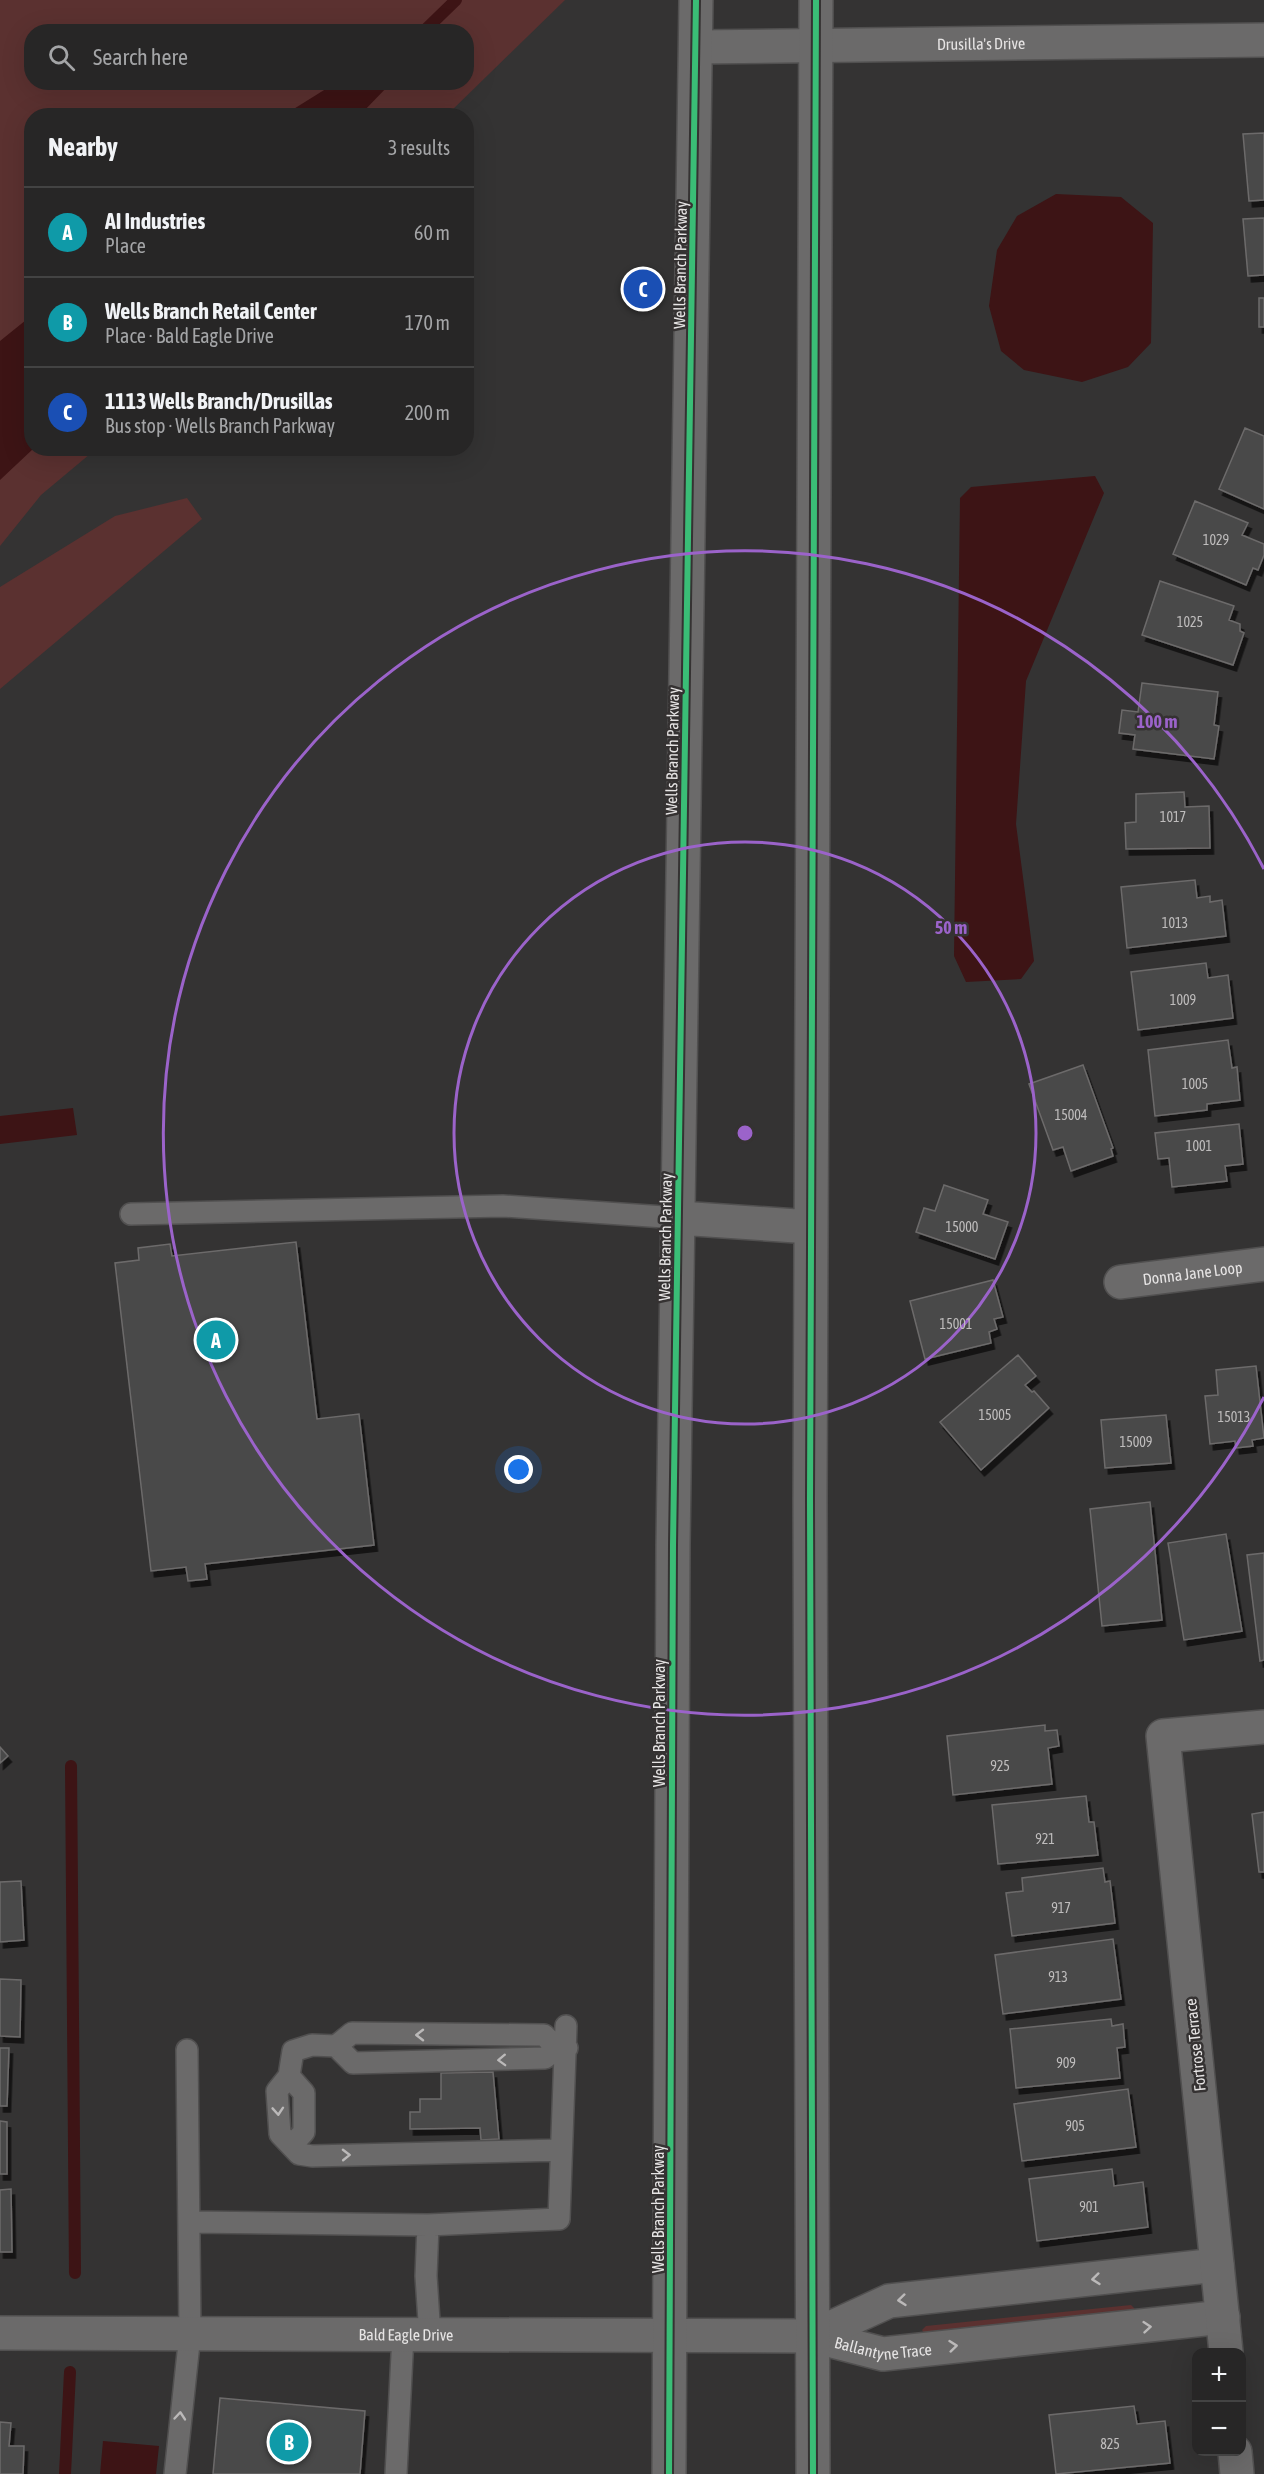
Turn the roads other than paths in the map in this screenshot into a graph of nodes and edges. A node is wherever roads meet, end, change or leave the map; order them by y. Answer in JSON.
{"nodes":[{"id":1,"x":696,"y":0,"type":"edge"},
{"id":2,"x":816,"y":0,"type":"edge"},
{"id":3,"x":1264,"y":40,"type":"edge"},
{"id":4,"x":817,"y":45,"type":"junction"},
{"id":5,"x":697,"y":47,"type":"junction"},
{"id":6,"x":131,"y":1214,"type":"dead end"},
{"id":7,"x":679,"y":1218,"type":"junction"},
{"id":8,"x":812,"y":1227,"type":"junction"},
{"id":9,"x":1264,"y":1264,"type":"edge"},
{"id":10,"x":1121,"y":1282,"type":"dead end"},
{"id":11,"x":1264,"y":1726,"type":"edge"},
{"id":12,"x":567,"y":2026,"type":"dead end"},
{"id":13,"x":336,"y":2046,"type":"junction"},
{"id":14,"x":562,"y":2048,"type":"junction"},
{"id":15,"x":187,"y":2050,"type":"dead end"},
{"id":16,"x":561,"y":2150,"type":"junction"},
{"id":17,"x":189,"y":2222,"type":"junction"},
{"id":18,"x":428,"y":2225,"type":"junction"},
{"id":19,"x":1217,"y":2265,"type":"junction"},
{"id":20,"x":1223,"y":2318,"type":"junction"},
{"id":21,"x":0,"y":2333,"type":"edge"},
{"id":22,"x":190,"y":2334,"type":"junction"},
{"id":23,"x":416,"y":2335,"type":"junction"},
{"id":24,"x":813,"y":2336,"type":"junction"},
{"id":25,"x":670,"y":2337,"type":"junction"},
{"id":26,"x":1226,"y":2348,"type":"edge"},
{"id":27,"x":1235,"y":2456,"type":"edge"},
{"id":28,"x":175,"y":2474,"type":"edge"},
{"id":29,"x":396,"y":2474,"type":"edge"},
{"id":30,"x":669,"y":2474,"type":"edge"},
{"id":31,"x":813,"y":2474,"type":"edge"},
{"id":32,"x":1237,"y":2474,"type":"edge"}],
"edges":[{"from":1,"to":5,"type":"main road","name":"Wells Branch Parkway"},
{"from":2,"to":4,"type":"main road"},
{"from":3,"to":4,"type":"main road","name":"Drusilla's Drive"},
{"from":4,"to":5,"type":"main road","name":"Drusilla's Drive"},
{"from":4,"to":8,"type":"main road"},
{"from":5,"to":7,"type":"main road","name":"Wells Branch Parkway"},
{"from":6,"to":7,"type":"lane"},
{"from":7,"to":8,"type":"main road"},
{"from":7,"to":25,"type":"main road","name":"Wells Branch Parkway"},
{"from":8,"to":24,"type":"main road"},
{"from":9,"to":10,"type":"main road","name":"Donna Jane Loop"},
{"from":11,"to":19,"type":"main road","name":"Fortrose Terrace"},
{"from":12,"to":14,"type":"lane"},
{"from":14,"to":13,"type":"lane","one_way":true},
{"from":14,"to":13,"type":"lane","one_way":true},
{"from":13,"to":16,"type":"lane","one_way":true},
{"from":14,"to":16,"type":"lane"},
{"from":15,"to":17,"type":"lane"},
{"from":16,"to":18,"type":"lane"},
{"from":17,"to":18,"type":"lane"},
{"from":17,"to":22,"type":"lane"},
{"from":18,"to":23,"type":"lane"},
{"from":19,"to":20,"type":"main road","name":"Fortrose Terrace"},
{"from":19,"to":24,"type":"main road","name":"Ballantyne Trace","one_way":true},
{"from":24,"to":20,"type":"main road","name":"Ballantyne Trace","one_way":true},
{"from":20,"to":26,"type":"main road","name":"Fortrose Terrace"},
{"from":21,"to":22,"type":"main road","name":"Bald Eagle Drive"},
{"from":22,"to":23,"type":"main road","name":"Bald Eagle Drive"},
{"from":28,"to":22,"type":"lane","one_way":true},
{"from":23,"to":25,"type":"main road","name":"Bald Eagle Drive"},
{"from":23,"to":29,"type":"lane"},
{"from":24,"to":25,"type":"main road","name":"Bald Eagle Drive"},
{"from":24,"to":31,"type":"main road"},
{"from":25,"to":30,"type":"main road","name":"Wells Branch Parkway"},
{"from":27,"to":32,"type":"main road"}]}
